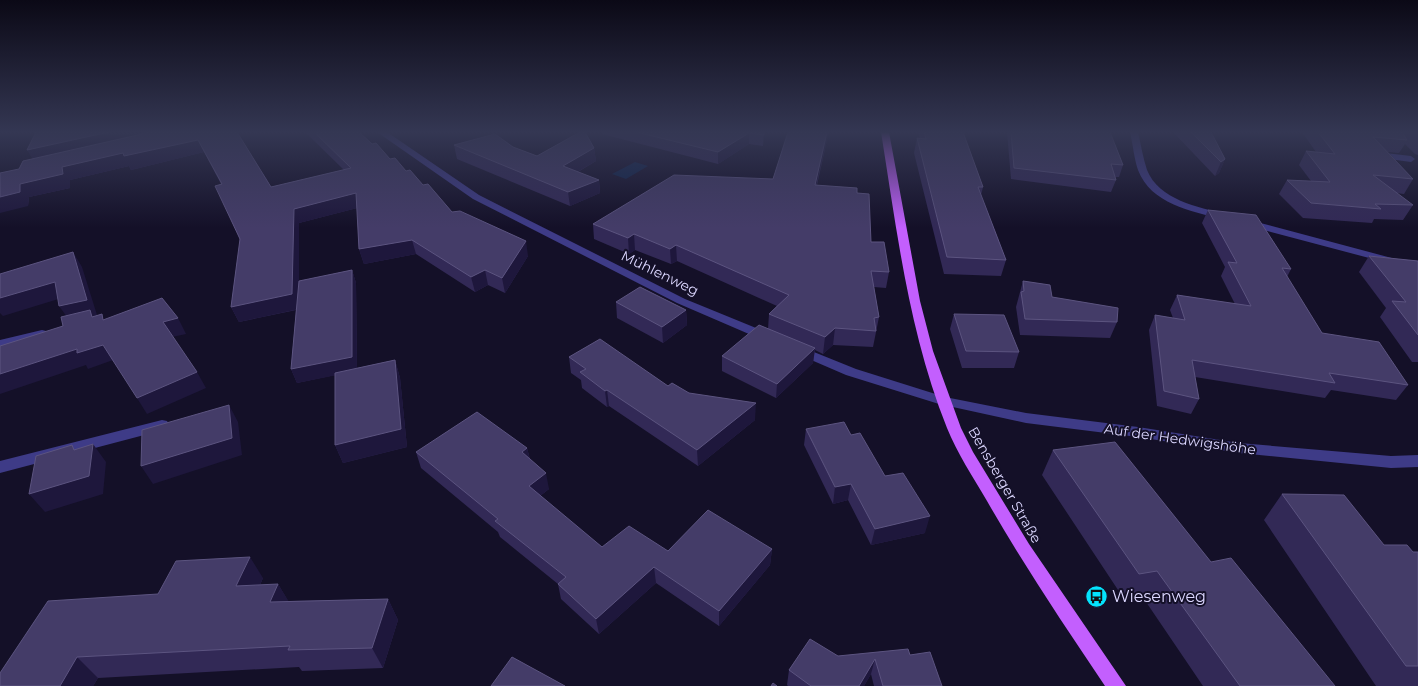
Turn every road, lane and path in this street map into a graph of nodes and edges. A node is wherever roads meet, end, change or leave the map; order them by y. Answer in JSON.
{"nodes":[{"id":1,"x":428,"y":164,"type":"edge"},
{"id":2,"x":890,"y":164,"type":"edge"},
{"id":3,"x":1142,"y":164,"type":"edge"},
{"id":4,"x":1418,"y":268,"type":"edge"},
{"id":5,"x":56,"y":330,"type":"edge"},
{"id":6,"x":0,"y":344,"type":"edge"},
{"id":7,"x":944,"y":401,"type":"junction"},
{"id":8,"x":173,"y":422,"type":"edge"},
{"id":9,"x":1418,"y":461,"type":"edge"},
{"id":10,"x":0,"y":467,"type":"edge"},
{"id":11,"x":1116,"y":686,"type":"edge"}],
"edges":[{"from":1,"to":7,"type":"street","name":"Mühlenweg"},
{"from":2,"to":7,"type":"main road","name":"Bensberger Straße"},
{"from":3,"to":4,"type":"street"},
{"from":5,"to":6,"type":"street"},
{"from":7,"to":9,"type":"street","name":"Auf der Hedwigshöhe"},
{"from":7,"to":11,"type":"main road","name":"Bensberger Straße"},
{"from":8,"to":10,"type":"street"}]}
